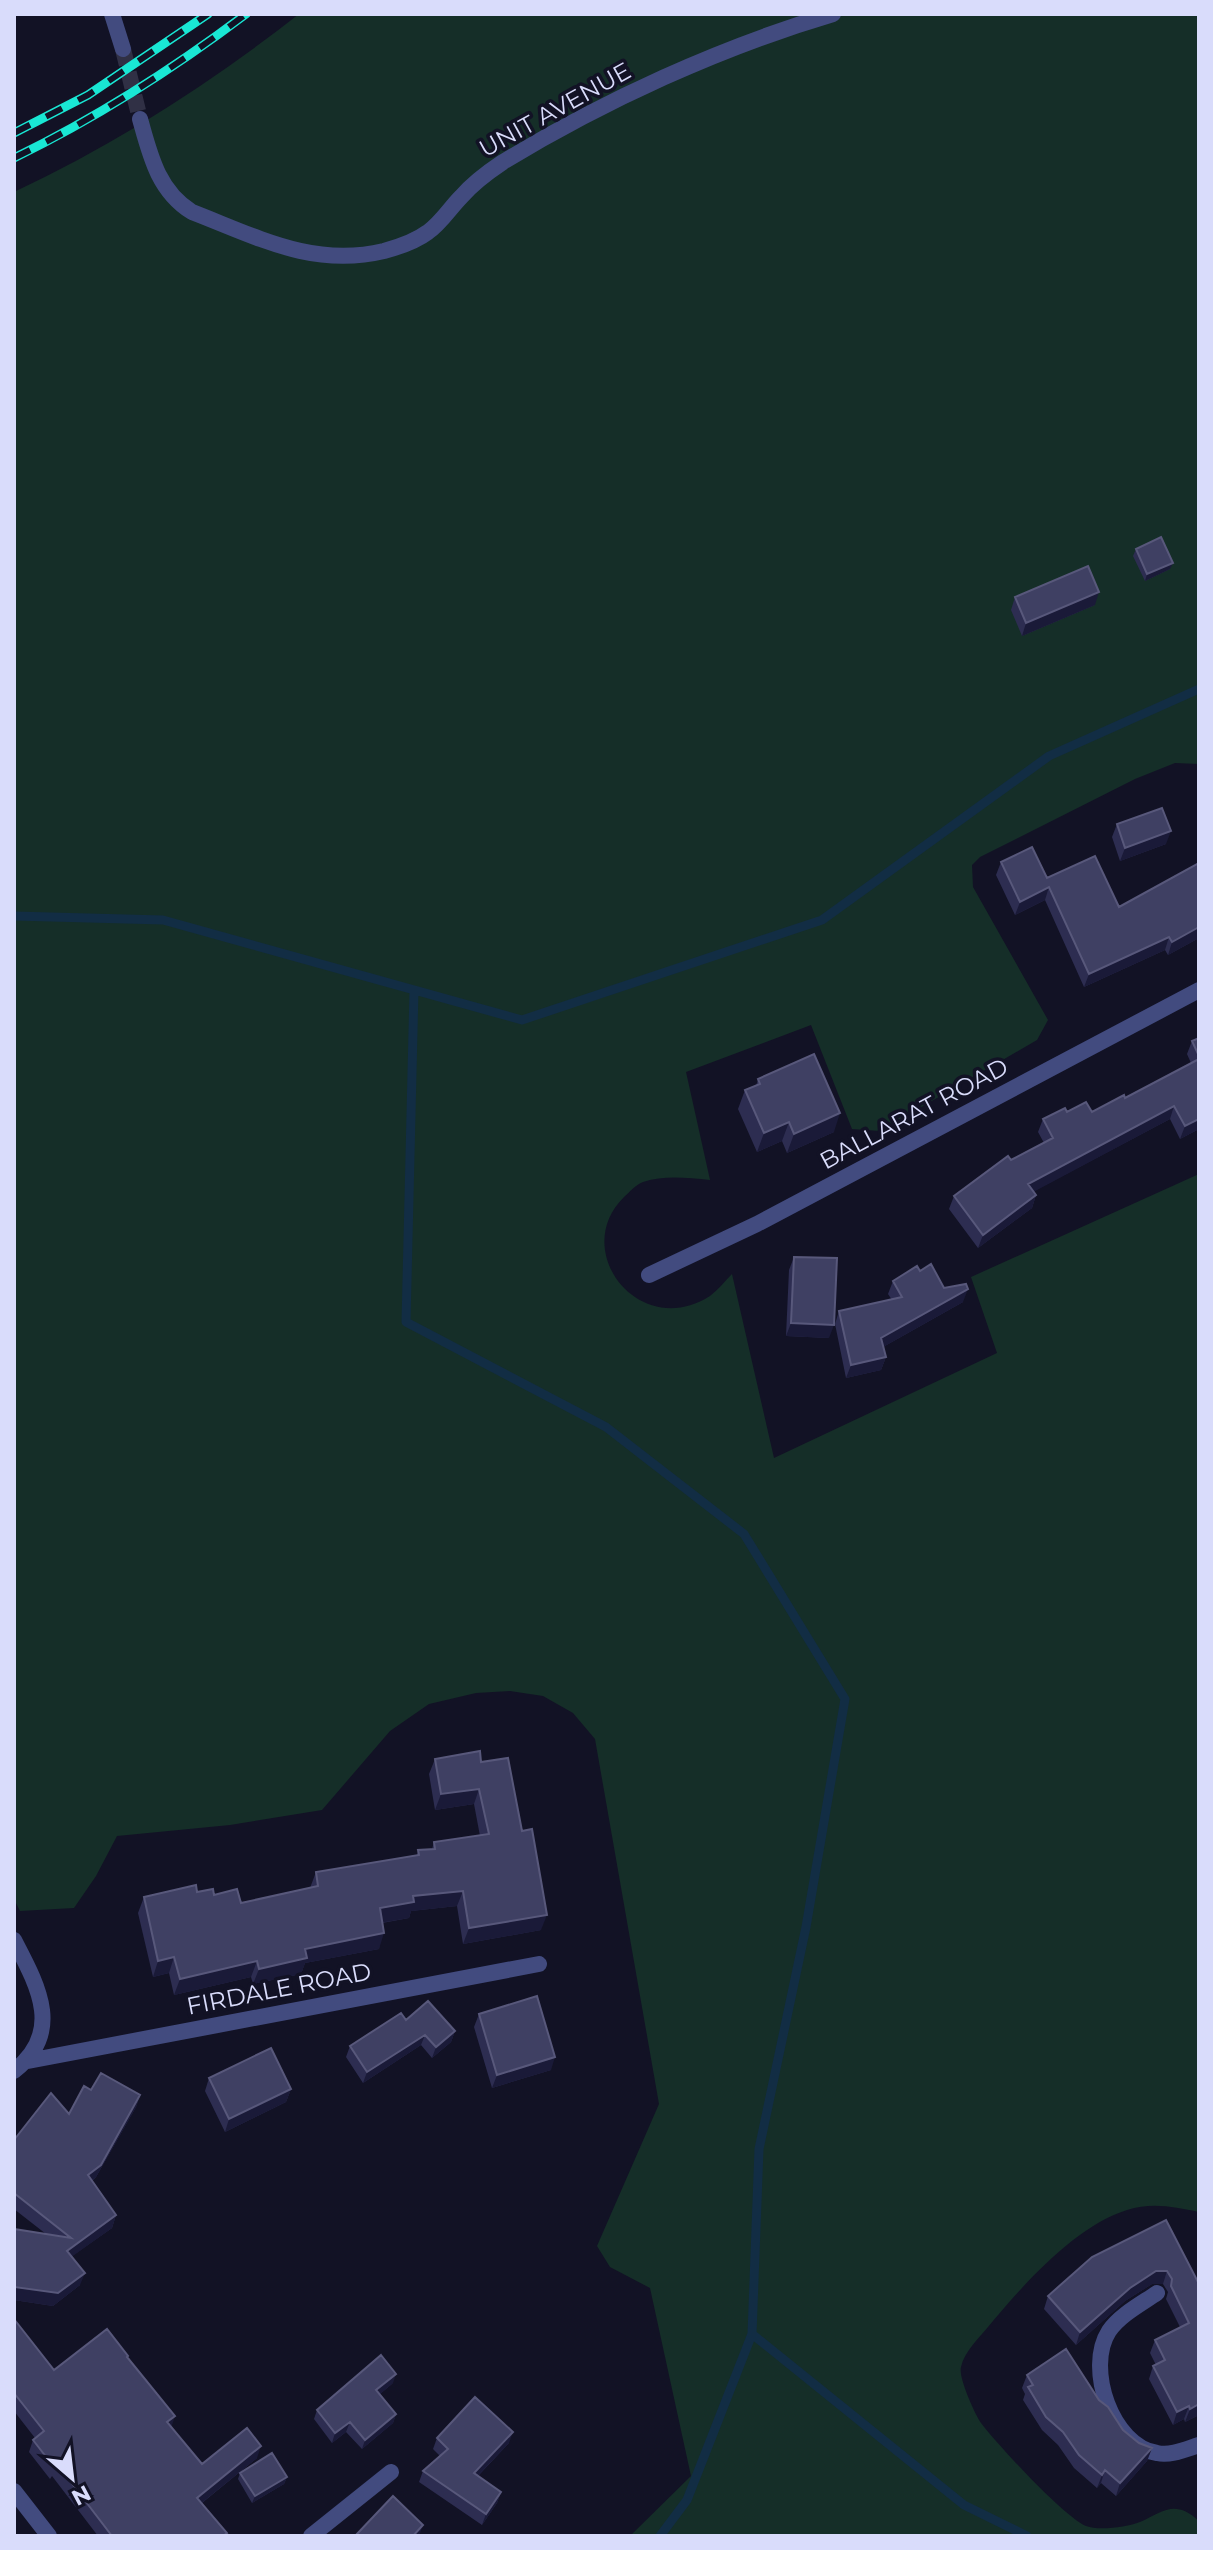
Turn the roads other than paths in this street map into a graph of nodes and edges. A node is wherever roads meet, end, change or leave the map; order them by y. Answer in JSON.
{"nodes":[{"id":1,"x":112,"y":14,"type":"edge"},
{"id":2,"x":833,"y":14,"type":"edge"},
{"id":3,"x":123,"y":49,"type":"tunnel mouth"},
{"id":4,"x":140,"y":119,"type":"tunnel mouth"},
{"id":5,"x":1199,"y":990,"type":"edge"},
{"id":6,"x":649,"y":1275,"type":"dead end"},
{"id":7,"x":14,"y":1940,"type":"edge"},
{"id":8,"x":539,"y":1964,"type":"dead end"},
{"id":9,"x":28,"y":2061,"type":"junction"},
{"id":10,"x":14,"y":2071,"type":"edge"},
{"id":11,"x":1157,"y":2293,"type":"dead end"},
{"id":12,"x":1199,"y":2445,"type":"edge"},
{"id":13,"x":391,"y":2472,"type":"dead end"},
{"id":14,"x":14,"y":2491,"type":"edge"},
{"id":15,"x":49,"y":2536,"type":"edge"},
{"id":16,"x":311,"y":2536,"type":"edge"}],
"edges":[{"from":1,"to":3,"type":"street"},
{"from":2,"to":4,"type":"street","name":"UNIT AVENUE"},
{"from":5,"to":6,"type":"street","name":"BALLARAT ROAD"},
{"from":7,"to":9,"type":"street"},
{"from":8,"to":9,"type":"street","name":"FIRDALE ROAD"},
{"from":9,"to":10,"type":"street","name":"FIRDALE ROAD"},
{"from":11,"to":12,"type":"street"},
{"from":13,"to":16,"type":"street"},
{"from":14,"to":15,"type":"street"}]}
